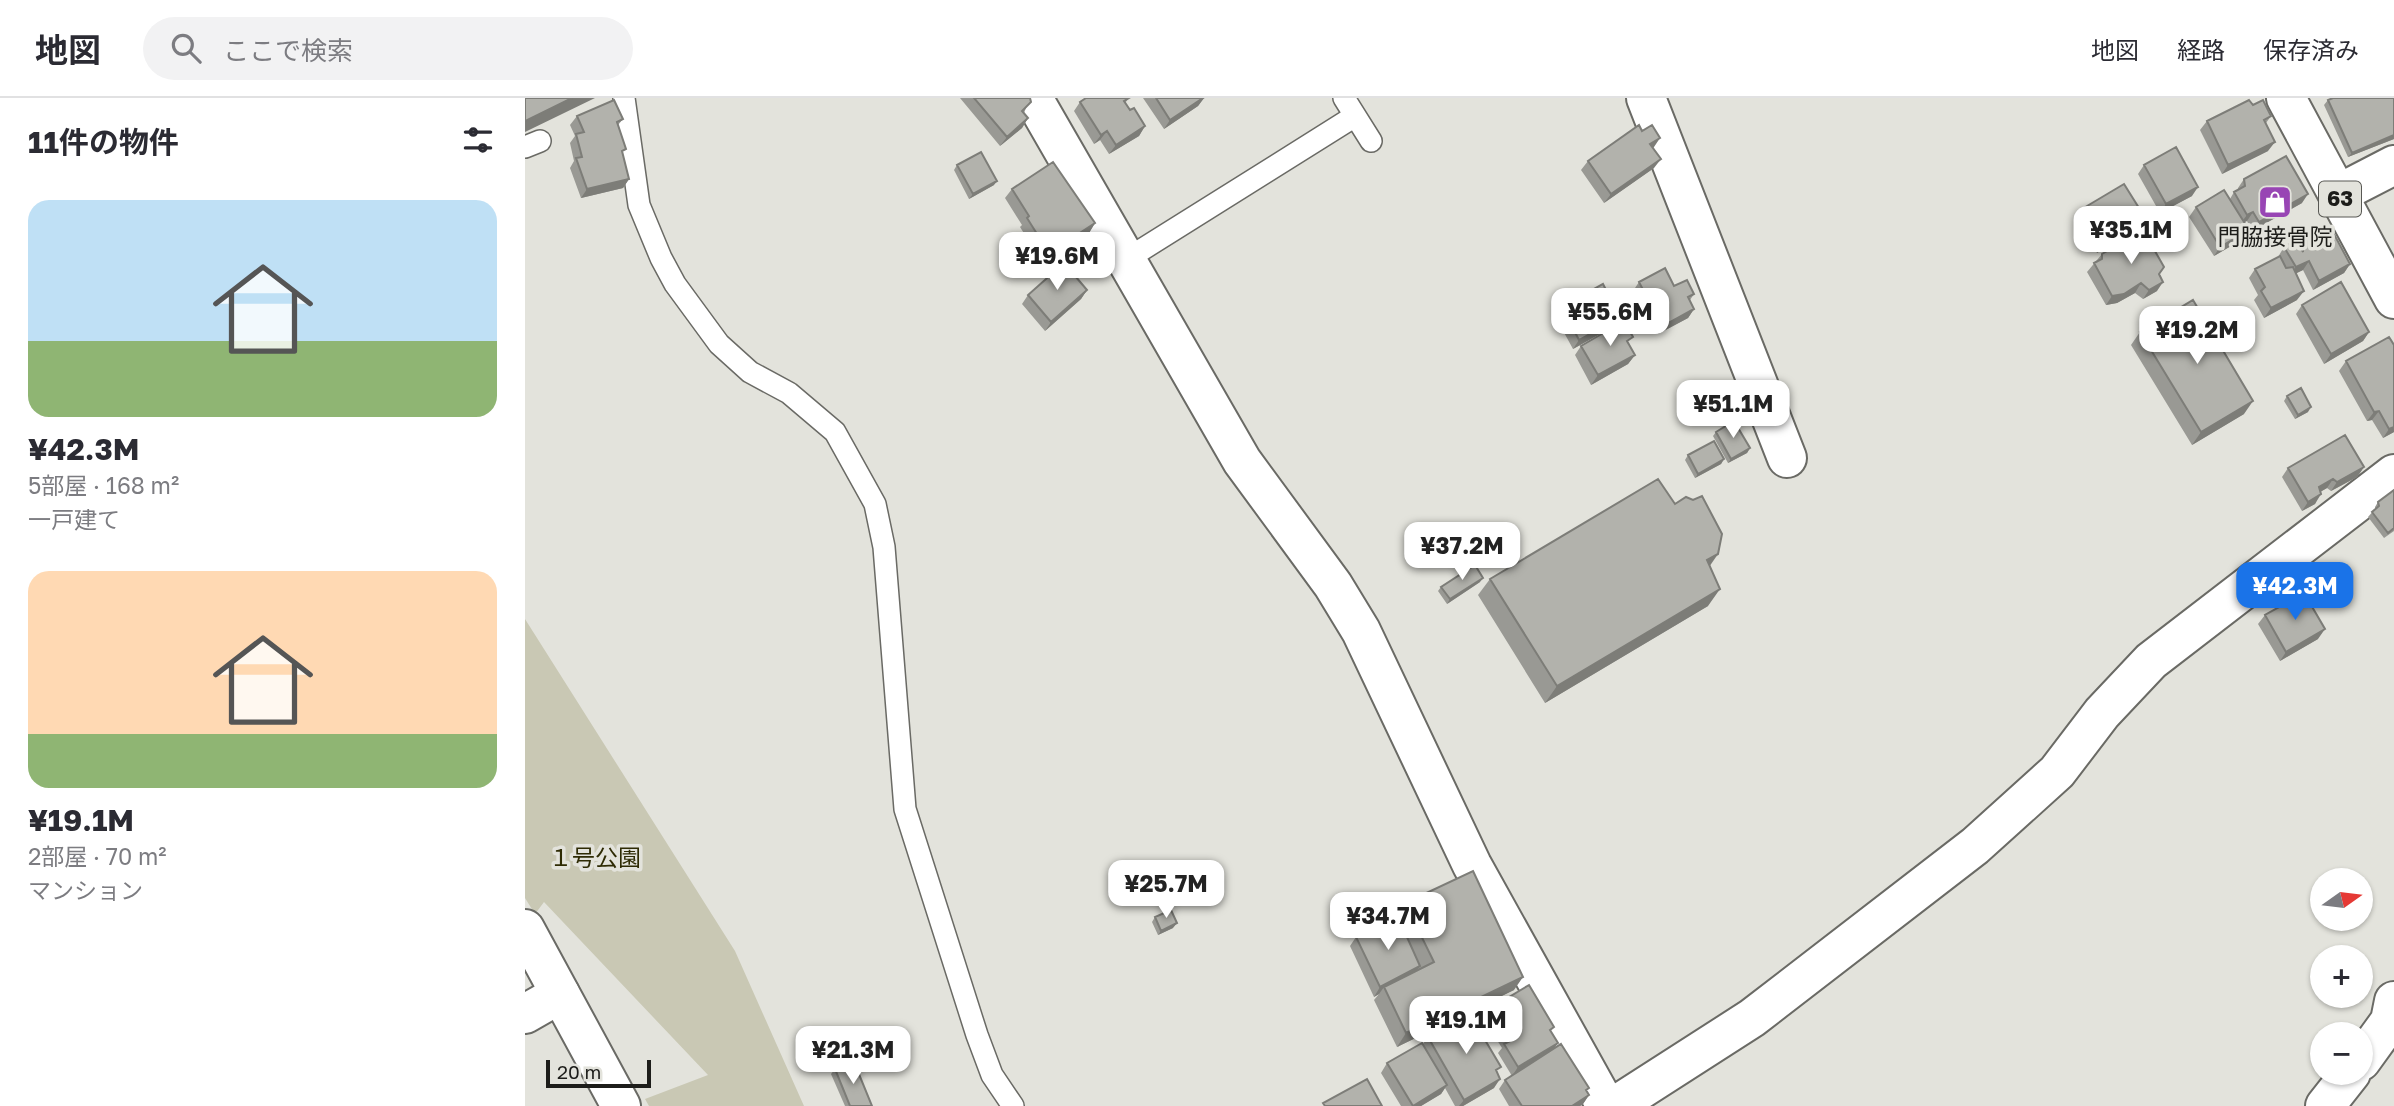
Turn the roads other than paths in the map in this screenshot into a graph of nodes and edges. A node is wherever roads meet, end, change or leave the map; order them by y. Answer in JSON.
{"nodes":[{"id":1,"x":624,"y":98,"type":"edge"},
{"id":2,"x":1033,"y":98,"type":"edge"},
{"id":3,"x":1344,"y":98,"type":"edge"},
{"id":4,"x":1646,"y":98,"type":"edge"},
{"id":5,"x":2286,"y":98,"type":"edge"},
{"id":6,"x":1355,"y":116,"type":"junction"},
{"id":7,"x":1371,"y":141,"type":"dead end"},
{"id":8,"x":2394,"y":165,"type":"edge"},
{"id":9,"x":2338,"y":194,"type":"junction"},
{"id":10,"x":1127,"y":259,"type":"junction"},
{"id":11,"x":2394,"y":299,"type":"edge"},
{"id":12,"x":1787,"y":458,"type":"dead end"},
{"id":13,"x":2394,"y":474,"type":"edge"},
{"id":14,"x":525,"y":929,"type":"edge"},
{"id":15,"x":560,"y":993,"type":"junction"},
{"id":16,"x":2394,"y":1001,"type":"edge"},
{"id":17,"x":525,"y":1014,"type":"edge"},
{"id":18,"x":2373,"y":1044,"type":"edge"},
{"id":19,"x":2342,"y":1085,"type":"edge"},
{"id":20,"x":621,"y":1106,"type":"edge"},
{"id":21,"x":1013,"y":1106,"type":"edge"},
{"id":22,"x":1607,"y":1106,"type":"edge"},
{"id":23,"x":1615,"y":1106,"type":"edge"},
{"id":24,"x":2325,"y":1106,"type":"edge"}],
"edges":[{"from":1,"to":21,"type":"lane"},
{"from":2,"to":10,"type":"street"},
{"from":3,"to":6,"type":"lane"},
{"from":4,"to":12,"type":"street"},
{"from":5,"to":9,"type":"street","number":"63"},
{"from":6,"to":7,"type":"lane"},
{"from":6,"to":10,"type":"lane"},
{"from":8,"to":9,"type":"street"},
{"from":9,"to":11,"type":"street","number":"63"},
{"from":10,"to":22,"type":"street"},
{"from":13,"to":23,"type":"street"},
{"from":14,"to":15,"type":"street"},
{"from":15,"to":17,"type":"street"},
{"from":15,"to":20,"type":"street"},
{"from":16,"to":18,"type":"street"},
{"from":19,"to":24,"type":"street"}]}
